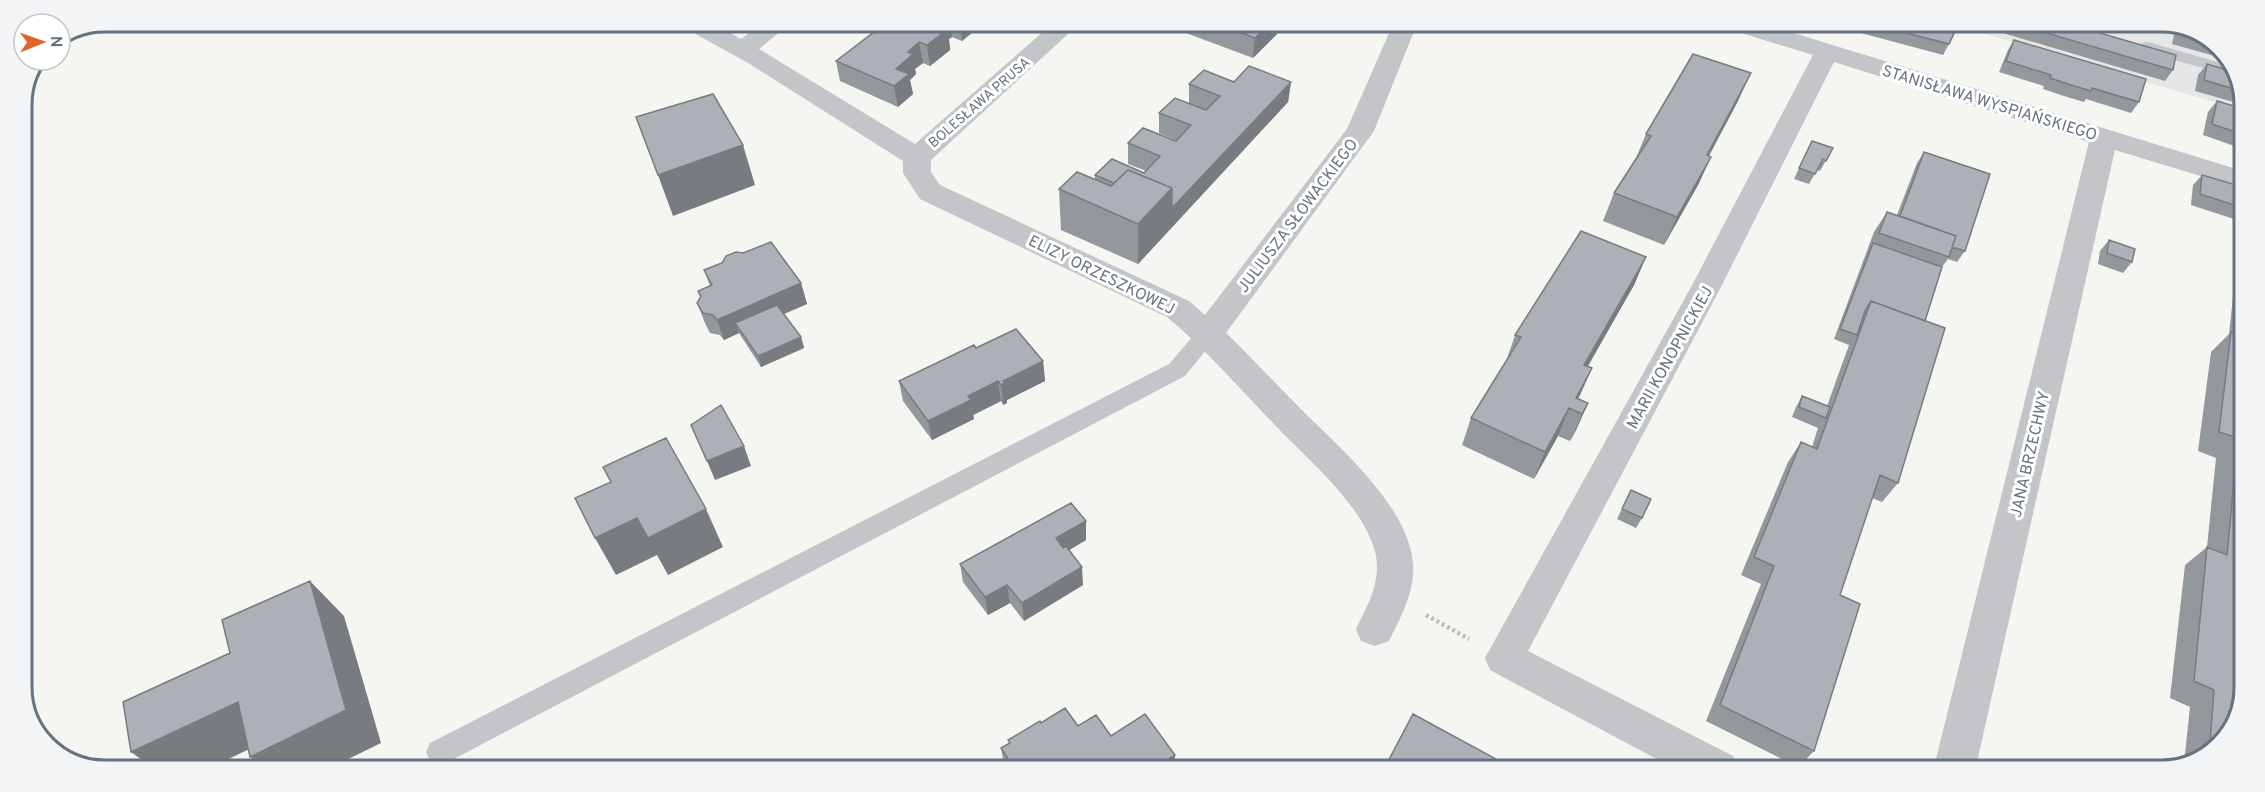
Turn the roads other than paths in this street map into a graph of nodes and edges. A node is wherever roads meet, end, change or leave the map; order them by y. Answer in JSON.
{"nodes":[{"id":1,"x":711,"y":32,"type":"edge"},
{"id":2,"x":766,"y":32,"type":"edge"},
{"id":3,"x":1058,"y":32,"type":"edge"},
{"id":4,"x":1402,"y":32,"type":"edge"},
{"id":5,"x":1763,"y":32,"type":"edge"},
{"id":6,"x":2136,"y":44,"type":"edge"},
{"id":7,"x":743,"y":49,"type":"junction"},
{"id":8,"x":1827,"y":52,"type":"junction"},
{"id":9,"x":2225,"y":69,"type":"edge"},
{"id":10,"x":2104,"y":138,"type":"junction"},
{"id":11,"x":917,"y":157,"type":"junction"},
{"id":12,"x":2233,"y":177,"type":"edge"},
{"id":13,"x":1208,"y":334,"type":"junction"},
{"id":14,"x":1376,"y":629,"type":"dead end"},
{"id":15,"x":440,"y":752,"type":"dead end"},
{"id":16,"x":1699,"y":760,"type":"edge"},
{"id":17,"x":1957,"y":760,"type":"edge"}],
"edges":[{"from":1,"to":7,"type":"street"},
{"from":2,"to":7,"type":"street"},
{"from":3,"to":11,"type":"street","name":"BOLESŁAWA PRUSA"},
{"from":4,"to":13,"type":"street","name":"JULIUSZA SŁOWACKIEGO"},
{"from":5,"to":8,"type":"street","name":"STANISŁAWA WYSPIAŃSKIEGO"},
{"from":6,"to":9,"type":"lane"},
{"from":7,"to":11,"type":"street"},
{"from":8,"to":10,"type":"street","name":"STANISŁAWA WYSPIAŃSKIEGO"},
{"from":8,"to":16,"type":"street","name":"MARII KONOPNICKIEJ"},
{"from":10,"to":12,"type":"street","name":"STANISŁAWA WYSPIAŃSKIEGO"},
{"from":10,"to":17,"type":"street","name":"JANA BRZECHWY"},
{"from":11,"to":13,"type":"street","name":"ELIZY ORZESZKOWEJ"},
{"from":13,"to":14,"type":"street","name":"ELIZY ORZESZKOWEJ"},
{"from":13,"to":15,"type":"lane"}]}
